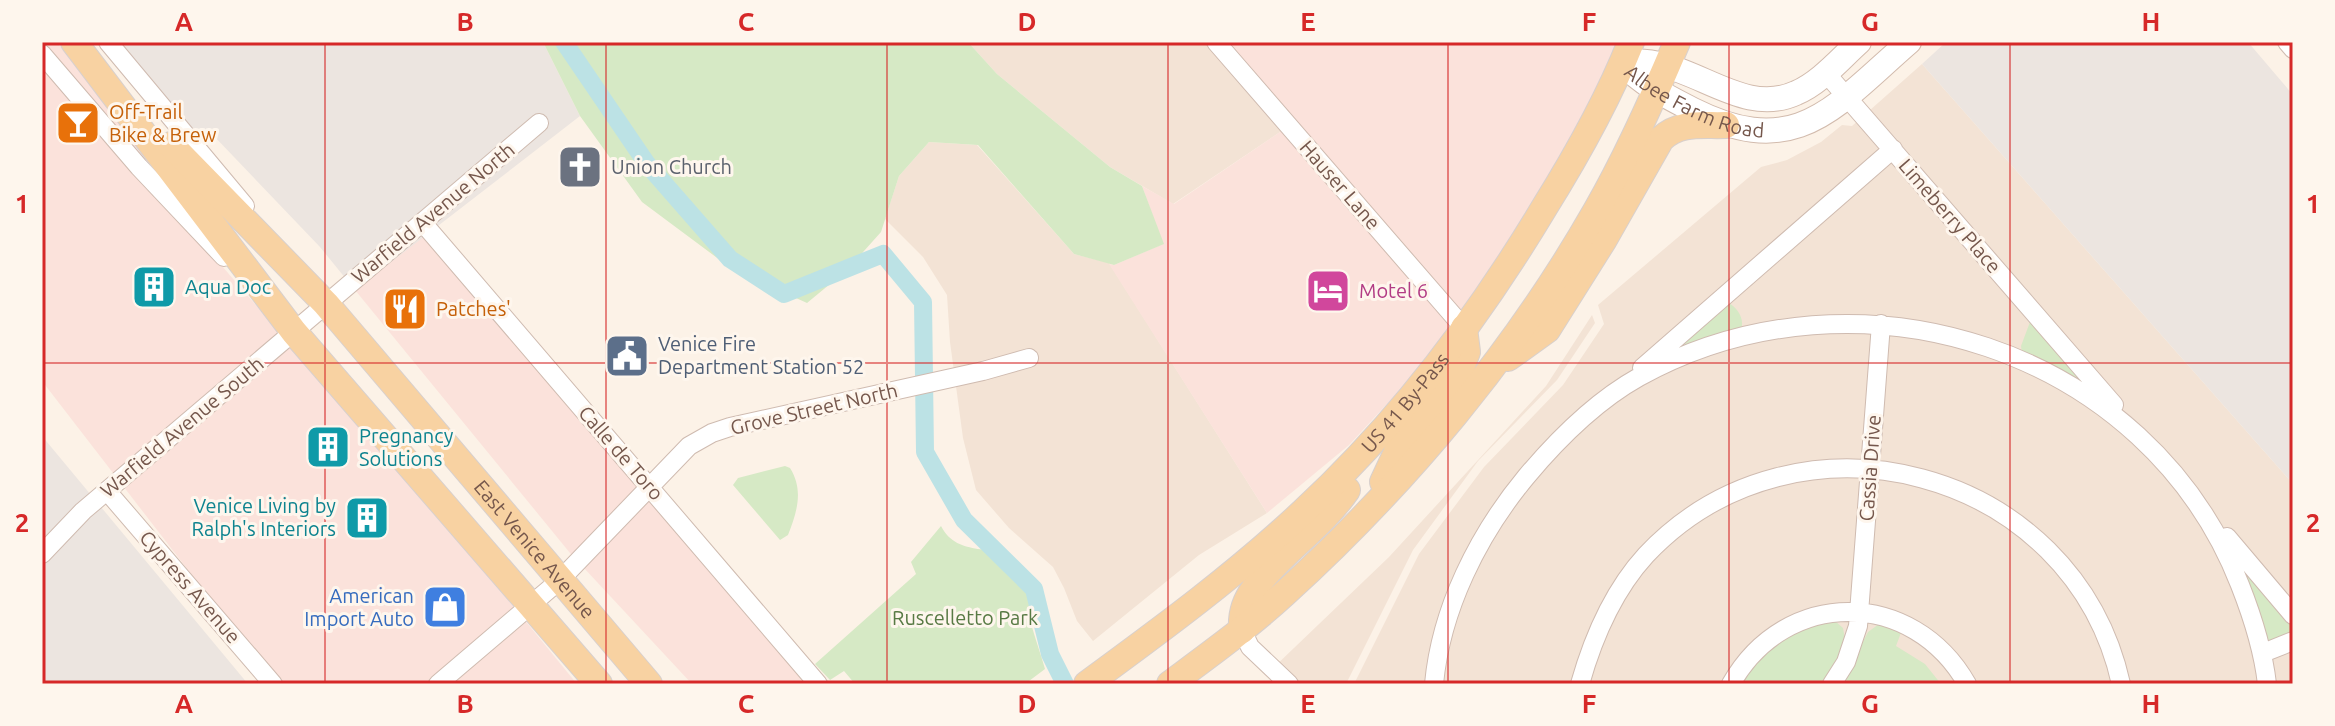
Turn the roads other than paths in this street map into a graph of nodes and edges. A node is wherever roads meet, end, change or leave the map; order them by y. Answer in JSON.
{"nodes":[{"id":1,"x":74,"y":42,"type":"edge"},
{"id":2,"x":108,"y":42,"type":"edge"},
{"id":3,"x":1216,"y":42,"type":"edge"},
{"id":4,"x":1859,"y":42,"type":"edge"},
{"id":5,"x":1909,"y":42,"type":"edge"},
{"id":6,"x":2287,"y":42,"type":"edge"},
{"id":7,"x":2293,"y":49,"type":"edge"},
{"id":8,"x":1626,"y":52,"type":"edge"},
{"id":9,"x":1672,"y":53,"type":"edge"},
{"id":10,"x":42,"y":54,"type":"edge"},
{"id":11,"x":96,"y":68,"type":"junction"},
{"id":12,"x":1825,"y":72,"type":"junction"},
{"id":13,"x":1656,"y":92,"type":"junction"},
{"id":14,"x":1847,"y":96,"type":"junction"},
{"id":15,"x":539,"y":123,"type":"dead end"},
{"id":16,"x":1726,"y":125,"type":"junction"},
{"id":17,"x":1893,"y":149,"type":"junction"},
{"id":18,"x":423,"y":223,"type":"junction"},
{"id":19,"x":326,"y":304,"type":"junction"},
{"id":20,"x":1881,"y":324,"type":"junction"},
{"id":21,"x":1464,"y":328,"type":"junction"},
{"id":22,"x":294,"y":332,"type":"junction"},
{"id":23,"x":1029,"y":358,"type":"dead end"},
{"id":24,"x":1486,"y":374,"type":"junction"},
{"id":25,"x":1612,"y":395,"type":"junction"},
{"id":26,"x":1362,"y":453,"type":"junction"},
{"id":27,"x":2158,"y":455,"type":"junction"},
{"id":28,"x":1870,"y":468,"type":"junction"},
{"id":29,"x":652,"y":488,"type":"junction"},
{"id":30,"x":107,"y":491,"type":"junction"},
{"id":31,"x":1377,"y":501,"type":"junction"},
{"id":32,"x":2199,"y":504,"type":"junction"},
{"id":33,"x":42,"y":554,"type":"edge"},
{"id":34,"x":560,"y":580,"type":"junction"},
{"id":35,"x":532,"y":605,"type":"junction"},
{"id":36,"x":1859,"y":612,"type":"junction"},
{"id":37,"x":2293,"y":615,"type":"edge"},
{"id":38,"x":1242,"y":630,"type":"junction"},
{"id":39,"x":2293,"y":641,"type":"edge"},
{"id":40,"x":2263,"y":653,"type":"junction"},
{"id":41,"x":273,"y":684,"type":"edge"},
{"id":42,"x":438,"y":684,"type":"edge"},
{"id":43,"x":599,"y":684,"type":"edge"},
{"id":44,"x":649,"y":684,"type":"edge"},
{"id":45,"x":818,"y":684,"type":"edge"},
{"id":46,"x":1087,"y":684,"type":"edge"},
{"id":47,"x":1170,"y":684,"type":"edge"},
{"id":48,"x":1289,"y":684,"type":"edge"},
{"id":49,"x":1434,"y":684,"type":"edge"},
{"id":50,"x":1580,"y":684,"type":"edge"},
{"id":51,"x":1731,"y":684,"type":"edge"},
{"id":52,"x":1832,"y":684,"type":"edge"},
{"id":53,"x":1967,"y":684,"type":"edge"},
{"id":54,"x":2121,"y":684,"type":"edge"},
{"id":55,"x":2267,"y":684,"type":"edge"}],
"edges":[{"from":1,"to":11,"type":"main road","name":"East Venice Avenue"},
{"from":2,"to":19,"type":"street","name":"East Venice Avenue"},
{"from":3,"to":21,"type":"street","name":"Hauser Lane"},
{"from":4,"to":12,"type":"main road","name":"Albee Farm Road"},
{"from":5,"to":14,"type":"main road","name":"Albee Farm Road"},
{"from":6,"to":7,"type":"street"},
{"from":8,"to":9,"type":"main road","name":"Albee Farm Road"},
{"from":8,"to":13,"type":"main road","name":"Albee Farm Road"},
{"from":8,"to":21,"type":"main road","name":"US 41 By-Pass"},
{"from":9,"to":12,"type":"main road","name":"Albee Farm Road"},
{"from":9,"to":13,"type":"main road"},
{"from":10,"to":22,"type":"street","name":"East Venice Avenue"},
{"from":11,"to":19,"type":"main road","name":"East Venice Avenue"},
{"from":11,"to":22,"type":"main road","name":"East Venice Avenue"},
{"from":12,"to":14,"type":"street"},
{"from":13,"to":16,"type":"main road","name":"Albee Farm Road"},
{"from":13,"to":24,"type":"main road"},
{"from":14,"to":16,"type":"main road","name":"Albee Farm Road"},
{"from":14,"to":17,"type":"street"},
{"from":15,"to":18,"type":"street","name":"Warfield Avenue North"},
{"from":16,"to":24,"type":"main road"},
{"from":17,"to":25,"type":"street","name":"Limeberry Place"},
{"from":17,"to":27,"type":"street","name":"Limeberry Place"},
{"from":18,"to":19,"type":"street","name":"Warfield Avenue North"},
{"from":18,"to":29,"type":"street","name":"Calle de Toro"},
{"from":19,"to":22,"type":"street","name":"Warfield Avenue South"},
{"from":19,"to":34,"type":"main road","name":"East Venice Avenue"},
{"from":20,"to":25,"type":"street"},
{"from":20,"to":27,"type":"street"},
{"from":20,"to":28,"type":"street","name":"Cassia Drive"},
{"from":21,"to":26,"type":"main road","name":"US 41 By-Pass"},
{"from":21,"to":31,"type":"main road"},
{"from":22,"to":30,"type":"street","name":"Warfield Avenue South"},
{"from":22,"to":35,"type":"main road","name":"East Venice Avenue"},
{"from":23,"to":29,"type":"street","name":"Grove Street North"},
{"from":24,"to":31,"type":"main road"},
{"from":25,"to":49,"type":"street"},
{"from":26,"to":38,"type":"main road"},
{"from":26,"to":46,"type":"main road","name":"US 41 By-Pass"},
{"from":27,"to":32,"type":"street"},
{"from":28,"to":36,"type":"street","name":"Cassia Drive"},
{"from":28,"to":50,"type":"street"},
{"from":28,"to":54,"type":"street"},
{"from":29,"to":34,"type":"street","name":"Grove Street North"},
{"from":29,"to":45,"type":"street","name":"Calle de Toro"},
{"from":30,"to":33,"type":"street","name":"Warfield Avenue South"},
{"from":30,"to":41,"type":"street","name":"Cypress Avenue"},
{"from":31,"to":38,"type":"main road"},
{"from":32,"to":37,"type":"street"},
{"from":32,"to":40,"type":"street"},
{"from":34,"to":35,"type":"street","name":"Grove Street North"},
{"from":34,"to":44,"type":"main road","name":"East Venice Avenue"},
{"from":35,"to":42,"type":"street","name":"Grove Street North"},
{"from":35,"to":43,"type":"main road","name":"East Venice Avenue"},
{"from":36,"to":51,"type":"street"},
{"from":36,"to":52,"type":"street","name":"Cassia Drive"},
{"from":36,"to":53,"type":"street"},
{"from":38,"to":47,"type":"main road"},
{"from":38,"to":48,"type":"street"},
{"from":39,"to":40,"type":"street"},
{"from":40,"to":55,"type":"street"}]}
